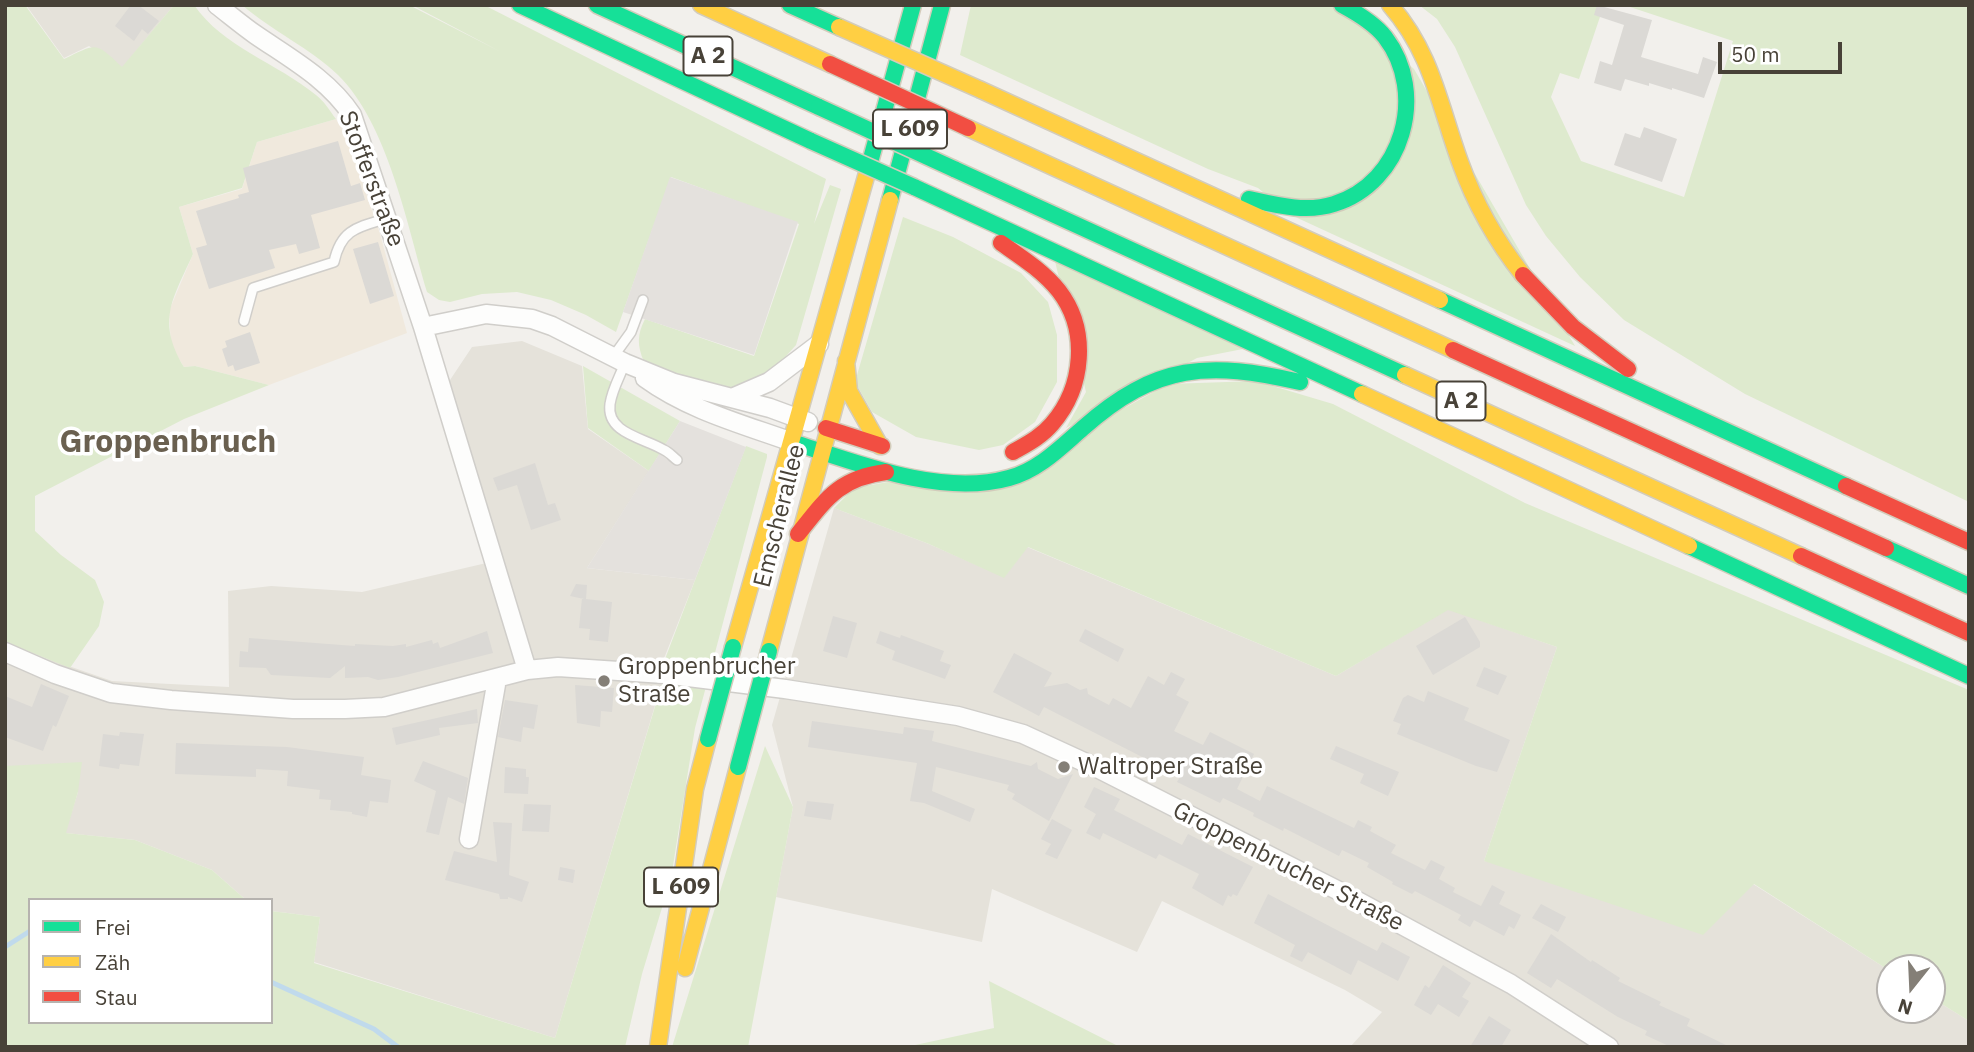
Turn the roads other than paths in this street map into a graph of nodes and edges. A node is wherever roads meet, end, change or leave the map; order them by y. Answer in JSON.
{"nodes":[{"id":1,"x":217,"y":5,"type":"edge"},
{"id":2,"x":520,"y":5,"type":"edge"},
{"id":3,"x":597,"y":5,"type":"edge"},
{"id":4,"x":701,"y":5,"type":"edge"},
{"id":5,"x":790,"y":5,"type":"edge"},
{"id":6,"x":913,"y":5,"type":"edge"},
{"id":7,"x":942,"y":5,"type":"edge"},
{"id":8,"x":1342,"y":5,"type":"edge"},
{"id":9,"x":1390,"y":5,"type":"edge"},
{"id":10,"x":1197,"y":189,"type":"junction"},
{"id":11,"x":943,"y":203,"type":"junction"},
{"id":12,"x":388,"y":218,"type":"junction"},
{"id":13,"x":643,"y":300,"type":"dead end"},
{"id":14,"x":244,"y":321,"type":"dead end"},
{"id":15,"x":424,"y":327,"type":"junction"},
{"id":16,"x":819,"y":344,"type":"junction"},
{"id":17,"x":619,"y":360,"type":"junction"},
{"id":18,"x":846,"y":361,"type":"junction"},
{"id":19,"x":732,"y":398,"type":"junction"},
{"id":20,"x":1390,"y":407,"type":"junction"},
{"id":21,"x":799,"y":419,"type":"junction"},
{"id":22,"x":1703,"y":419,"type":"junction"},
{"id":23,"x":826,"y":428,"type":"junction"},
{"id":24,"x":792,"y":442,"type":"junction"},
{"id":25,"x":820,"y":451,"type":"junction"},
{"id":26,"x":1003,"y":456,"type":"dead end"},
{"id":27,"x":677,"y":460,"type":"dead end"},
{"id":28,"x":892,"y":471,"type":"junction"},
{"id":29,"x":798,"y":534,"type":"junction"},
{"id":30,"x":1969,"y":542,"type":"edge"},
{"id":31,"x":1969,"y":586,"type":"edge"},
{"id":32,"x":1969,"y":633,"type":"edge"},
{"id":33,"x":5,"y":652,"type":"edge"},
{"id":34,"x":527,"y":670,"type":"junction"},
{"id":35,"x":1969,"y":676,"type":"edge"},
{"id":36,"x":497,"y":679,"type":"junction"},
{"id":37,"x":468,"y":839,"type":"dead end"},
{"id":38,"x":659,"y":1042,"type":"edge"},
{"id":39,"x":1609,"y":1047,"type":"edge"}],
"edges":[{"from":1,"to":12,"type":"street","name":"Stofferstraße"},
{"from":2,"to":11,"type":"main road","bridge":true},
{"from":3,"to":32,"type":"main road","number":"A 2","bridge":true},
{"from":4,"to":31,"type":"main road","number":"A 2","bridge":true},
{"from":5,"to":10,"type":"main road","bridge":true},
{"from":6,"to":16,"type":"main road","name":"Emscherallee","number":"L 609"},
{"from":7,"to":18,"type":"main road","name":"Emscherallee","number":"L 609"},
{"from":8,"to":10,"type":"main road"},
{"from":9,"to":22,"type":"main road"},
{"from":10,"to":22,"type":"main road"},
{"from":11,"to":20,"type":"main road"},
{"from":11,"to":26,"type":"main road"},
{"from":12,"to":14,"type":"lane"},
{"from":12,"to":15,"type":"street","name":"Stofferstraße"},
{"from":13,"to":17,"type":"lane"},
{"from":15,"to":17,"type":"street"},
{"from":15,"to":34,"type":"street","name":"Stofferstraße"},
{"from":16,"to":19,"type":"street"},
{"from":16,"to":21,"type":"main road","name":"Emscherallee","number":"L 609"},
{"from":17,"to":19,"type":"street"},
{"from":17,"to":24,"type":"street"},
{"from":17,"to":27,"type":"lane"},
{"from":18,"to":23,"type":"main road","name":"Emscherallee","number":"L 609"},
{"from":18,"to":23,"type":"main road"},
{"from":19,"to":21,"type":"street"},
{"from":20,"to":28,"type":"main road"},
{"from":20,"to":35,"type":"main road"},
{"from":21,"to":23,"type":"street"},
{"from":21,"to":24,"type":"main road","name":"Emscherallee","number":"L 609"},
{"from":22,"to":30,"type":"main road"},
{"from":23,"to":25,"type":"main road","name":"Emscherallee","number":"L 609"},
{"from":24,"to":25,"type":"main road"},
{"from":24,"to":38,"type":"main road","name":"Emscherallee","number":"L 609","bridge":true},
{"from":25,"to":28,"type":"main road"},
{"from":25,"to":29,"type":"main road","name":"Emscherallee","number":"L 609"},
{"from":28,"to":29,"type":"main road"},
{"from":29,"to":38,"type":"main road","name":"Emscherallee","number":"L 609","bridge":true},
{"from":33,"to":36,"type":"street","name":"Groppenbrucher Straße"},
{"from":34,"to":36,"type":"street","name":"Groppenbrucher Straße"},
{"from":34,"to":39,"type":"street","name":"Groppenbrucher Straße"},
{"from":36,"to":37,"type":"street"}]}
